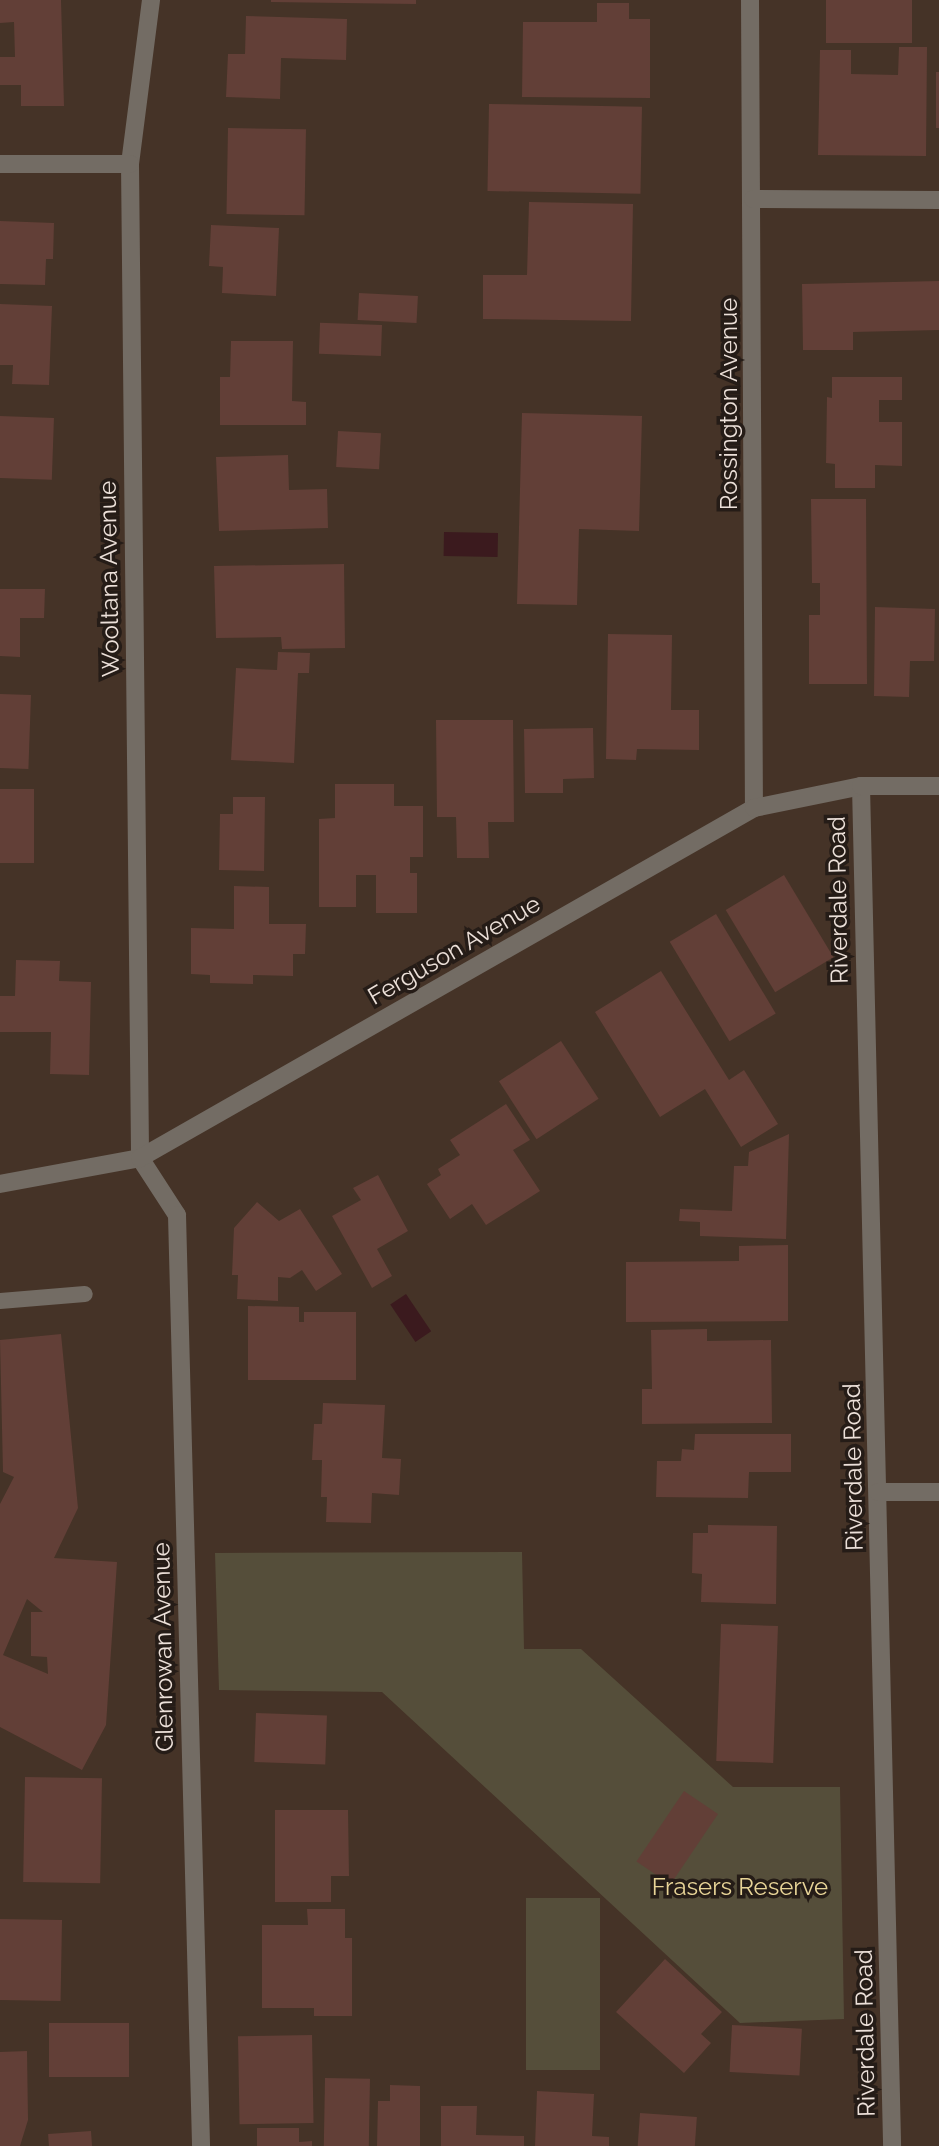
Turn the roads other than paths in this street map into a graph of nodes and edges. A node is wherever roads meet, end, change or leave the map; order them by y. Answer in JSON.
{"nodes":[{"id":1,"x":151,"y":0,"type":"edge"},
{"id":2,"x":750,"y":0,"type":"edge"},
{"id":3,"x":0,"y":164,"type":"edge"},
{"id":4,"x":130,"y":164,"type":"junction"},
{"id":5,"x":753,"y":199,"type":"junction"},
{"id":6,"x":939,"y":200,"type":"edge"},
{"id":7,"x":861,"y":786,"type":"junction"},
{"id":8,"x":939,"y":786,"type":"edge"},
{"id":9,"x":754,"y":808,"type":"junction"},
{"id":10,"x":140,"y":1158,"type":"junction"},
{"id":11,"x":0,"y":1184,"type":"edge"},
{"id":12,"x":85,"y":1293,"type":"dead end"},
{"id":13,"x":0,"y":1301,"type":"edge"},
{"id":14,"x":878,"y":1492,"type":"junction"},
{"id":15,"x":939,"y":1492,"type":"edge"},
{"id":16,"x":201,"y":2146,"type":"edge"},
{"id":17,"x":892,"y":2146,"type":"edge"}],
"edges":[{"from":1,"to":4,"type":"street","name":"Wooltana Avenue"},
{"from":2,"to":5,"type":"street","name":"Rossington Avenue"},
{"from":3,"to":4,"type":"street"},
{"from":4,"to":10,"type":"street","name":"Wooltana Avenue"},
{"from":5,"to":6,"type":"street"},
{"from":5,"to":9,"type":"street","name":"Rossington Avenue"},
{"from":7,"to":8,"type":"street","name":"Ferguson Avenue"},
{"from":7,"to":9,"type":"street","name":"Ferguson Avenue"},
{"from":7,"to":14,"type":"street","name":"Riverdale Road"},
{"from":9,"to":10,"type":"street","name":"Ferguson Avenue"},
{"from":10,"to":11,"type":"street","name":"Ferguson Avenue"},
{"from":10,"to":16,"type":"street","name":"Glenrowan Avenue"},
{"from":12,"to":13,"type":"lane"},
{"from":14,"to":15,"type":"street"},
{"from":14,"to":17,"type":"street","name":"Riverdale Road"}]}
